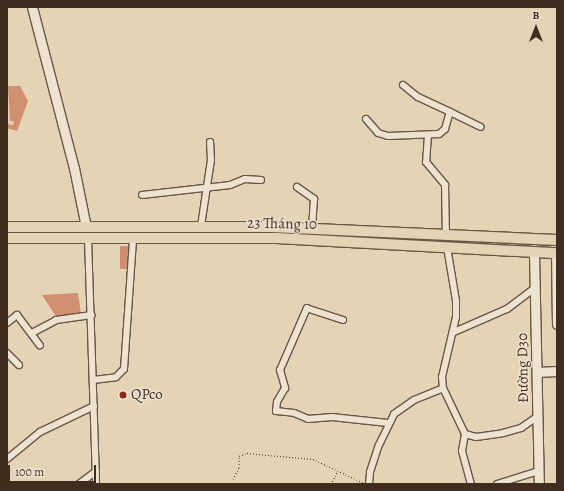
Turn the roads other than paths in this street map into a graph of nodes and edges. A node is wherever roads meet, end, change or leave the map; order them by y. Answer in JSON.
{"nodes":[{"id":1,"x":32,"y":7,"type":"edge"},
{"id":2,"x":403,"y":85,"type":"dead end"},
{"id":3,"x":450,"y":112,"type":"junction"},
{"id":4,"x":366,"y":119,"type":"dead end"},
{"id":5,"x":481,"y":127,"type":"dead end"},
{"id":6,"x":428,"y":135,"type":"junction"},
{"id":7,"x":210,"y":142,"type":"dead end"},
{"id":8,"x":261,"y":180,"type":"dead end"},
{"id":9,"x":297,"y":187,"type":"dead end"},
{"id":10,"x":205,"y":188,"type":"junction"},
{"id":11,"x":142,"y":195,"type":"dead end"},
{"id":12,"x":201,"y":226,"type":"junction"},
{"id":13,"x":7,"y":227,"type":"edge"},
{"id":14,"x":86,"y":227,"type":"junction"},
{"id":15,"x":312,"y":228,"type":"junction"},
{"id":16,"x":446,"y":235,"type":"junction"},
{"id":17,"x":7,"y":238,"type":"edge"},
{"id":18,"x":88,"y":239,"type":"junction"},
{"id":19,"x":133,"y":239,"type":"junction"},
{"id":20,"x":534,"y":239,"type":"junction"},
{"id":21,"x":557,"y":240,"type":"edge"},
{"id":22,"x":447,"y":247,"type":"junction"},
{"id":23,"x":534,"y":252,"type":"junction"},
{"id":24,"x":557,"y":253,"type":"edge"},
{"id":25,"x":535,"y":288,"type":"junction"},
{"id":26,"x":92,"y":315,"type":"junction"},
{"id":27,"x":343,"y":320,"type":"dead end"},
{"id":28,"x":7,"y":323,"type":"edge"},
{"id":29,"x":557,"y":324,"type":"edge"},
{"id":30,"x":454,"y":332,"type":"junction"},
{"id":31,"x":32,"y":333,"type":"junction"},
{"id":32,"x":40,"y":345,"type":"dead end"},
{"id":33,"x":7,"y":353,"type":"edge"},
{"id":34,"x":19,"y":365,"type":"dead end"},
{"id":35,"x":557,"y":371,"type":"edge"},
{"id":36,"x":537,"y":372,"type":"junction"},
{"id":37,"x":93,"y":380,"type":"junction"},
{"id":38,"x":443,"y":388,"type":"junction"},
{"id":39,"x":94,"y":406,"type":"junction"},
{"id":40,"x":538,"y":416,"type":"junction"},
{"id":41,"x":388,"y":422,"type":"junction"},
{"id":42,"x":465,"y":434,"type":"junction"},
{"id":43,"x":7,"y":459,"type":"edge"},
{"id":44,"x":96,"y":471,"type":"junction"},
{"id":45,"x":539,"y":471,"type":"junction"},
{"id":46,"x":79,"y":484,"type":"edge"},
{"id":47,"x":96,"y":484,"type":"edge"},
{"id":48,"x":367,"y":484,"type":"edge"},
{"id":49,"x":471,"y":484,"type":"edge"},
{"id":50,"x":498,"y":484,"type":"edge"},
{"id":51,"x":539,"y":484,"type":"edge"}],
"edges":[{"from":1,"to":14,"type":"street"},
{"from":2,"to":3,"type":"street"},
{"from":3,"to":5,"type":"street"},
{"from":3,"to":6,"type":"street"},
{"from":4,"to":6,"type":"street"},
{"from":6,"to":16,"type":"street"},
{"from":7,"to":10,"type":"street"},
{"from":8,"to":10,"type":"street"},
{"from":9,"to":15,"type":"street"},
{"from":10,"to":11,"type":"street"},
{"from":10,"to":12,"type":"street"},
{"from":12,"to":14,"type":"main road","name":"23 Tháng 10"},
{"from":12,"to":15,"type":"main road","name":"23 Tháng 10"},
{"from":13,"to":14,"type":"main road","name":"23 Tháng 10"},
{"from":14,"to":18,"type":"main road"},
{"from":15,"to":16,"type":"main road","name":"23 Tháng 10"},
{"from":16,"to":20,"type":"main road","name":"23 Tháng 10"},
{"from":16,"to":22,"type":"main road"},
{"from":17,"to":18,"type":"main road","name":"23 Tháng 10"},
{"from":18,"to":19,"type":"main road","name":"23 Tháng 10"},
{"from":18,"to":26,"type":"street"},
{"from":19,"to":22,"type":"main road","name":"23 Tháng 10"},
{"from":19,"to":37,"type":"street"},
{"from":20,"to":21,"type":"main road","name":"23 Tháng 10"},
{"from":20,"to":23,"type":"main road"},
{"from":21,"to":24,"type":"main road"},
{"from":22,"to":23,"type":"main road","name":"23 Tháng 10"},
{"from":22,"to":30,"type":"street"},
{"from":23,"to":24,"type":"main road","name":"23 Tháng 10"},
{"from":23,"to":25,"type":"street","name":"Đường D30"},
{"from":24,"to":29,"type":"street"},
{"from":25,"to":30,"type":"street"},
{"from":25,"to":36,"type":"street","name":"Đường D30"},
{"from":26,"to":31,"type":"street"},
{"from":26,"to":37,"type":"street"},
{"from":27,"to":41,"type":"street"},
{"from":28,"to":31,"type":"street"},
{"from":30,"to":38,"type":"street"},
{"from":31,"to":32,"type":"street"},
{"from":33,"to":34,"type":"street"},
{"from":35,"to":36,"type":"street"},
{"from":36,"to":40,"type":"street","name":"Đường D30"},
{"from":37,"to":39,"type":"street"},
{"from":38,"to":41,"type":"street"},
{"from":38,"to":42,"type":"street"},
{"from":39,"to":43,"type":"street"},
{"from":39,"to":44,"type":"street"},
{"from":40,"to":42,"type":"street"},
{"from":40,"to":45,"type":"street","name":"Đường D30"},
{"from":41,"to":48,"type":"street"},
{"from":42,"to":49,"type":"street"},
{"from":44,"to":46,"type":"street"},
{"from":44,"to":47,"type":"street"},
{"from":45,"to":50,"type":"street"},
{"from":45,"to":51,"type":"street","name":"Đường D30"}]}
